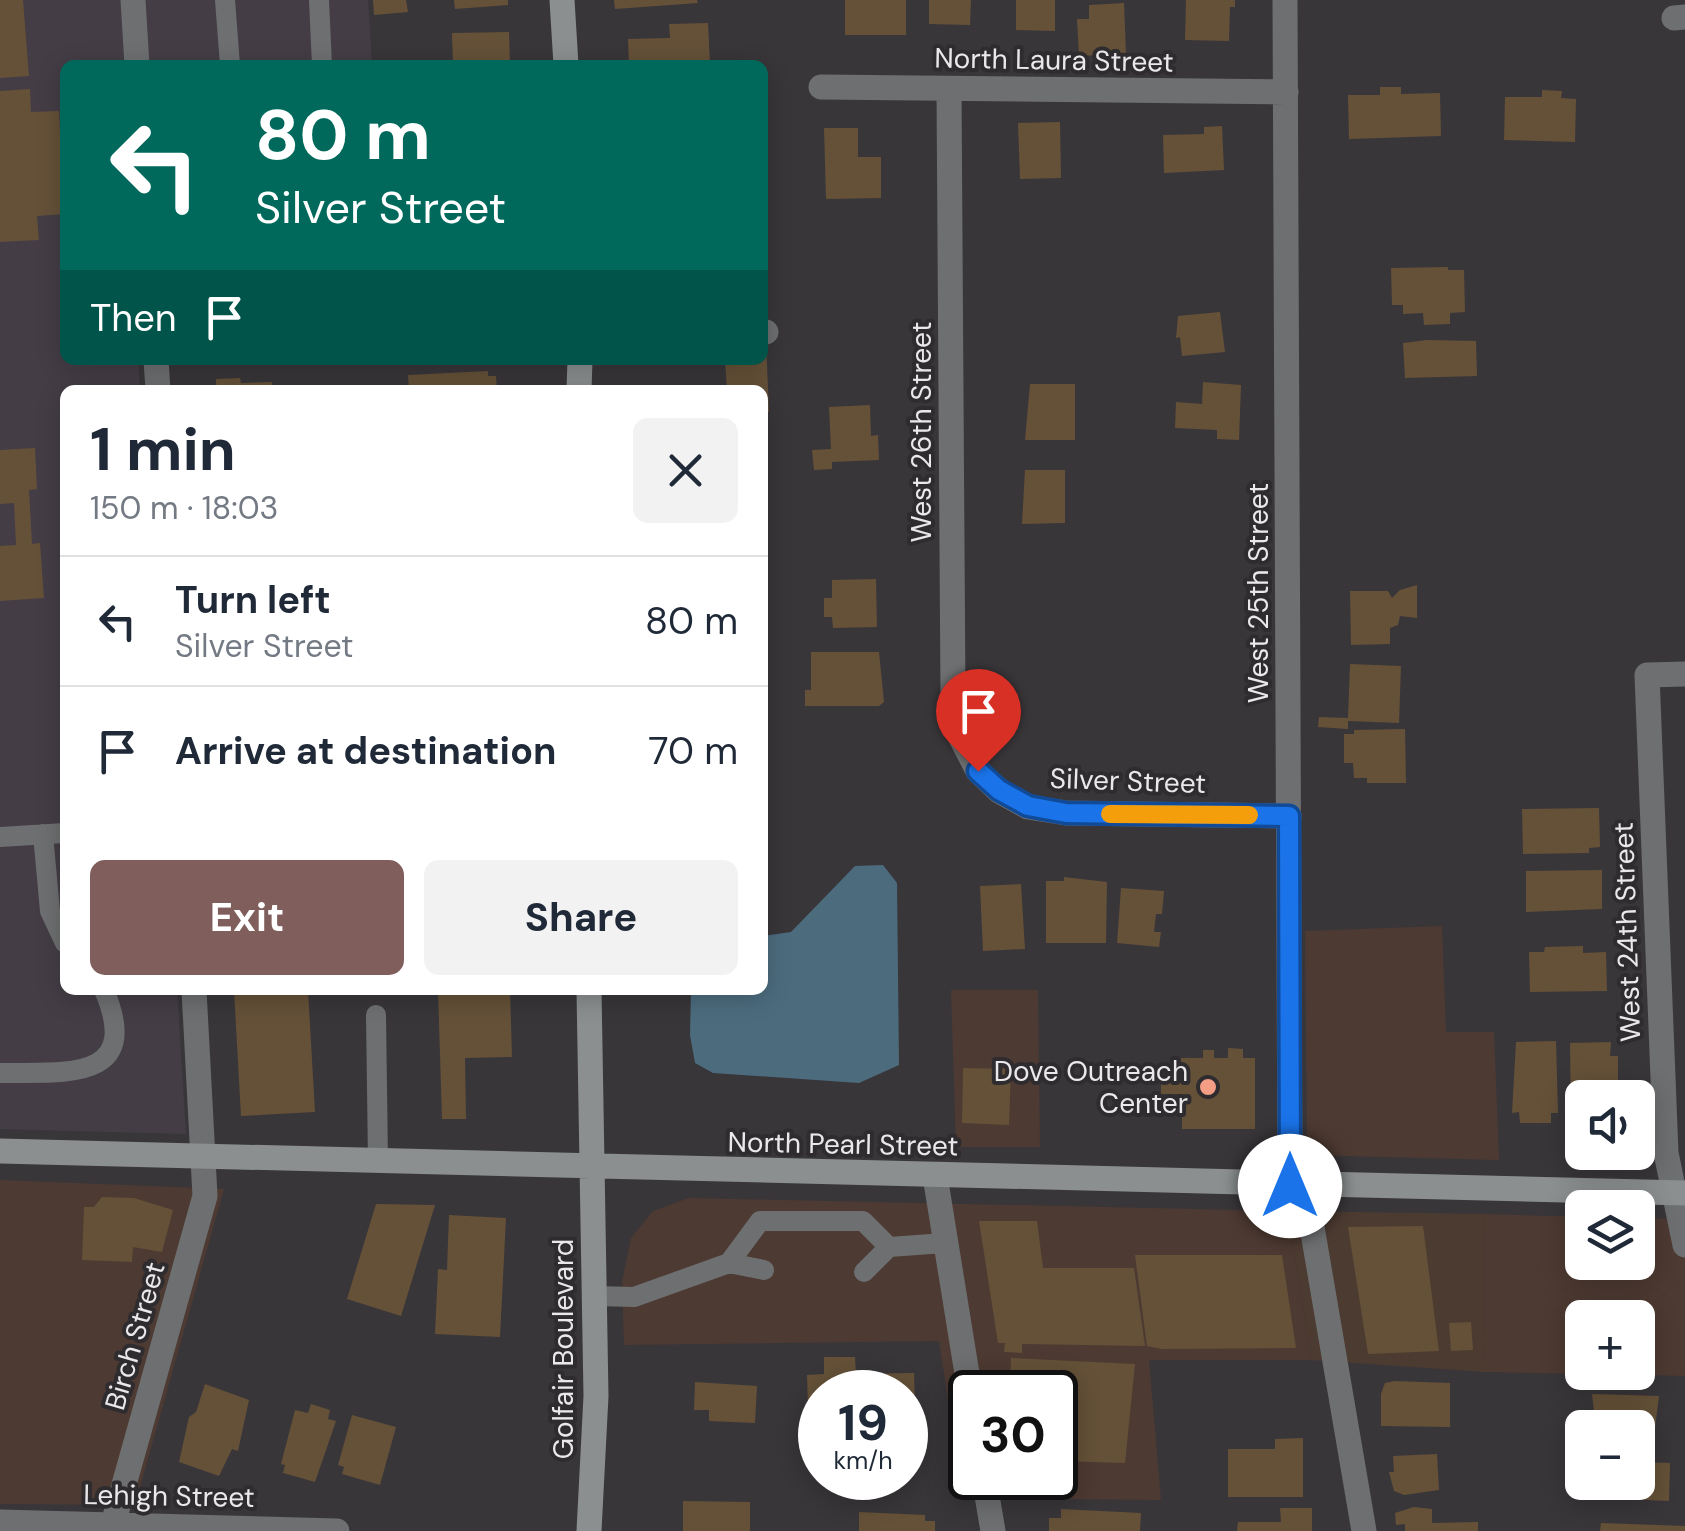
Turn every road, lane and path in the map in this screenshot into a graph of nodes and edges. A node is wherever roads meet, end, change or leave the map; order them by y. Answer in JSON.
{"nodes":[{"id":1,"x":132,"y":0,"type":"edge"},
{"id":2,"x":226,"y":0,"type":"edge"},
{"id":3,"x":319,"y":0,"type":"edge"},
{"id":4,"x":562,"y":0,"type":"edge"},
{"id":5,"x":1285,"y":0,"type":"edge"},
{"id":6,"x":137,"y":60,"type":"edge"},
{"id":7,"x":230,"y":60,"type":"edge"},
{"id":8,"x":322,"y":60,"type":"edge"},
{"id":9,"x":566,"y":60,"type":"edge"},
{"id":10,"x":821,"y":88,"type":"dead end"},
{"id":11,"x":949,"y":88,"type":"junction"},
{"id":12,"x":1286,"y":92,"type":"junction"},
{"id":13,"x":1685,"y":674,"type":"edge"},
{"id":14,"x":978,"y":771,"type":"joint"},
{"id":15,"x":1289,"y":816,"type":"junction"},
{"id":16,"x":60,"y":833,"type":"edge"},
{"id":17,"x":43,"y":834,"type":"junction"},
{"id":18,"x":0,"y":838,"type":"edge"},
{"id":19,"x":60,"y":932,"type":"edge"},
{"id":20,"x":106,"y":995,"type":"edge"},
{"id":21,"x":194,"y":995,"type":"edge"},
{"id":22,"x":589,"y":995,"type":"edge"},
{"id":23,"x":376,"y":1016,"type":"dead end"},
{"id":24,"x":0,"y":1073,"type":"edge"},
{"id":25,"x":0,"y":1150,"type":"edge"},
{"id":26,"x":204,"y":1156,"type":"junction"},
{"id":27,"x":378,"y":1161,"type":"junction"},
{"id":28,"x":594,"y":1168,"type":"junction"},
{"id":29,"x":936,"y":1176,"type":"junction"},
{"id":30,"x":1297,"y":1186,"type":"junction"},
{"id":31,"x":1681,"y":1193,"type":"edge"},
{"id":32,"x":945,"y":1243,"type":"junction"},
{"id":33,"x":1685,"y":1245,"type":"edge"},
{"id":34,"x":889,"y":1247,"type":"junction"},
{"id":35,"x":729,"y":1264,"type":"junction"},
{"id":36,"x":764,"y":1270,"type":"dead end"},
{"id":37,"x":864,"y":1272,"type":"dead end"},
{"id":38,"x":594,"y":1296,"type":"junction"},
{"id":39,"x":966,"y":1370,"type":"edge"},
{"id":40,"x":988,"y":1500,"type":"edge"},
{"id":41,"x":0,"y":1522,"type":"edge"},
{"id":42,"x":112,"y":1528,"type":"edge"},
{"id":43,"x":337,"y":1531,"type":"edge"},
{"id":44,"x":588,"y":1531,"type":"edge"},
{"id":45,"x":993,"y":1531,"type":"edge"},
{"id":46,"x":1364,"y":1531,"type":"edge"}],
"edges":[{"from":1,"to":6,"type":"street"},
{"from":2,"to":7,"type":"lane"},
{"from":3,"to":8,"type":"lane"},
{"from":4,"to":9,"type":"street"},
{"from":5,"to":12,"type":"street","name":"West 25th Street"},
{"from":10,"to":11,"type":"street","name":"North Laura Street"},
{"from":11,"to":12,"type":"street","name":"North Laura Street"},
{"from":11,"to":14,"type":"street","name":"West 26th Street"},
{"from":12,"to":15,"type":"street","name":"West 25th Street"},
{"from":13,"to":31,"type":"street","name":"West 24th Street"},
{"from":14,"to":15,"type":"street","name":"Silver Street"},
{"from":15,"to":30,"type":"street","name":"West 25th Street"},
{"from":16,"to":17,"type":"lane"},
{"from":17,"to":18,"type":"lane"},
{"from":17,"to":19,"type":"lane"},
{"from":20,"to":24,"type":"lane"},
{"from":21,"to":26,"type":"street","name":"Birch Street"},
{"from":22,"to":28,"type":"street","name":"Golfair Boulevard"},
{"from":23,"to":27,"type":"lane"},
{"from":25,"to":26,"type":"street","name":"North Pearl Street"},
{"from":26,"to":27,"type":"street","name":"North Pearl Street"},
{"from":26,"to":42,"type":"street","name":"Birch Street"},
{"from":27,"to":28,"type":"street","name":"North Pearl Street"},
{"from":28,"to":29,"type":"street","name":"North Pearl Street"},
{"from":28,"to":38,"type":"street","name":"Golfair Boulevard"},
{"from":29,"to":30,"type":"street","name":"North Pearl Street"},
{"from":29,"to":32,"type":"street"},
{"from":30,"to":31,"type":"street","name":"North Pearl Street"},
{"from":30,"to":46,"type":"street","name":"West 25th Street"},
{"from":31,"to":33,"type":"street","name":"West 24th Street"},
{"from":32,"to":34,"type":"lane"},
{"from":32,"to":39,"type":"street"},
{"from":34,"to":35,"type":"lane"},
{"from":34,"to":37,"type":"lane"},
{"from":35,"to":36,"type":"lane"},
{"from":35,"to":38,"type":"lane"},
{"from":38,"to":44,"type":"street","name":"Golfair Boulevard"},
{"from":40,"to":45,"type":"street"},
{"from":41,"to":42,"type":"street","name":"Lehigh Street"},
{"from":42,"to":43,"type":"street","name":"Lehigh Street"}]}
